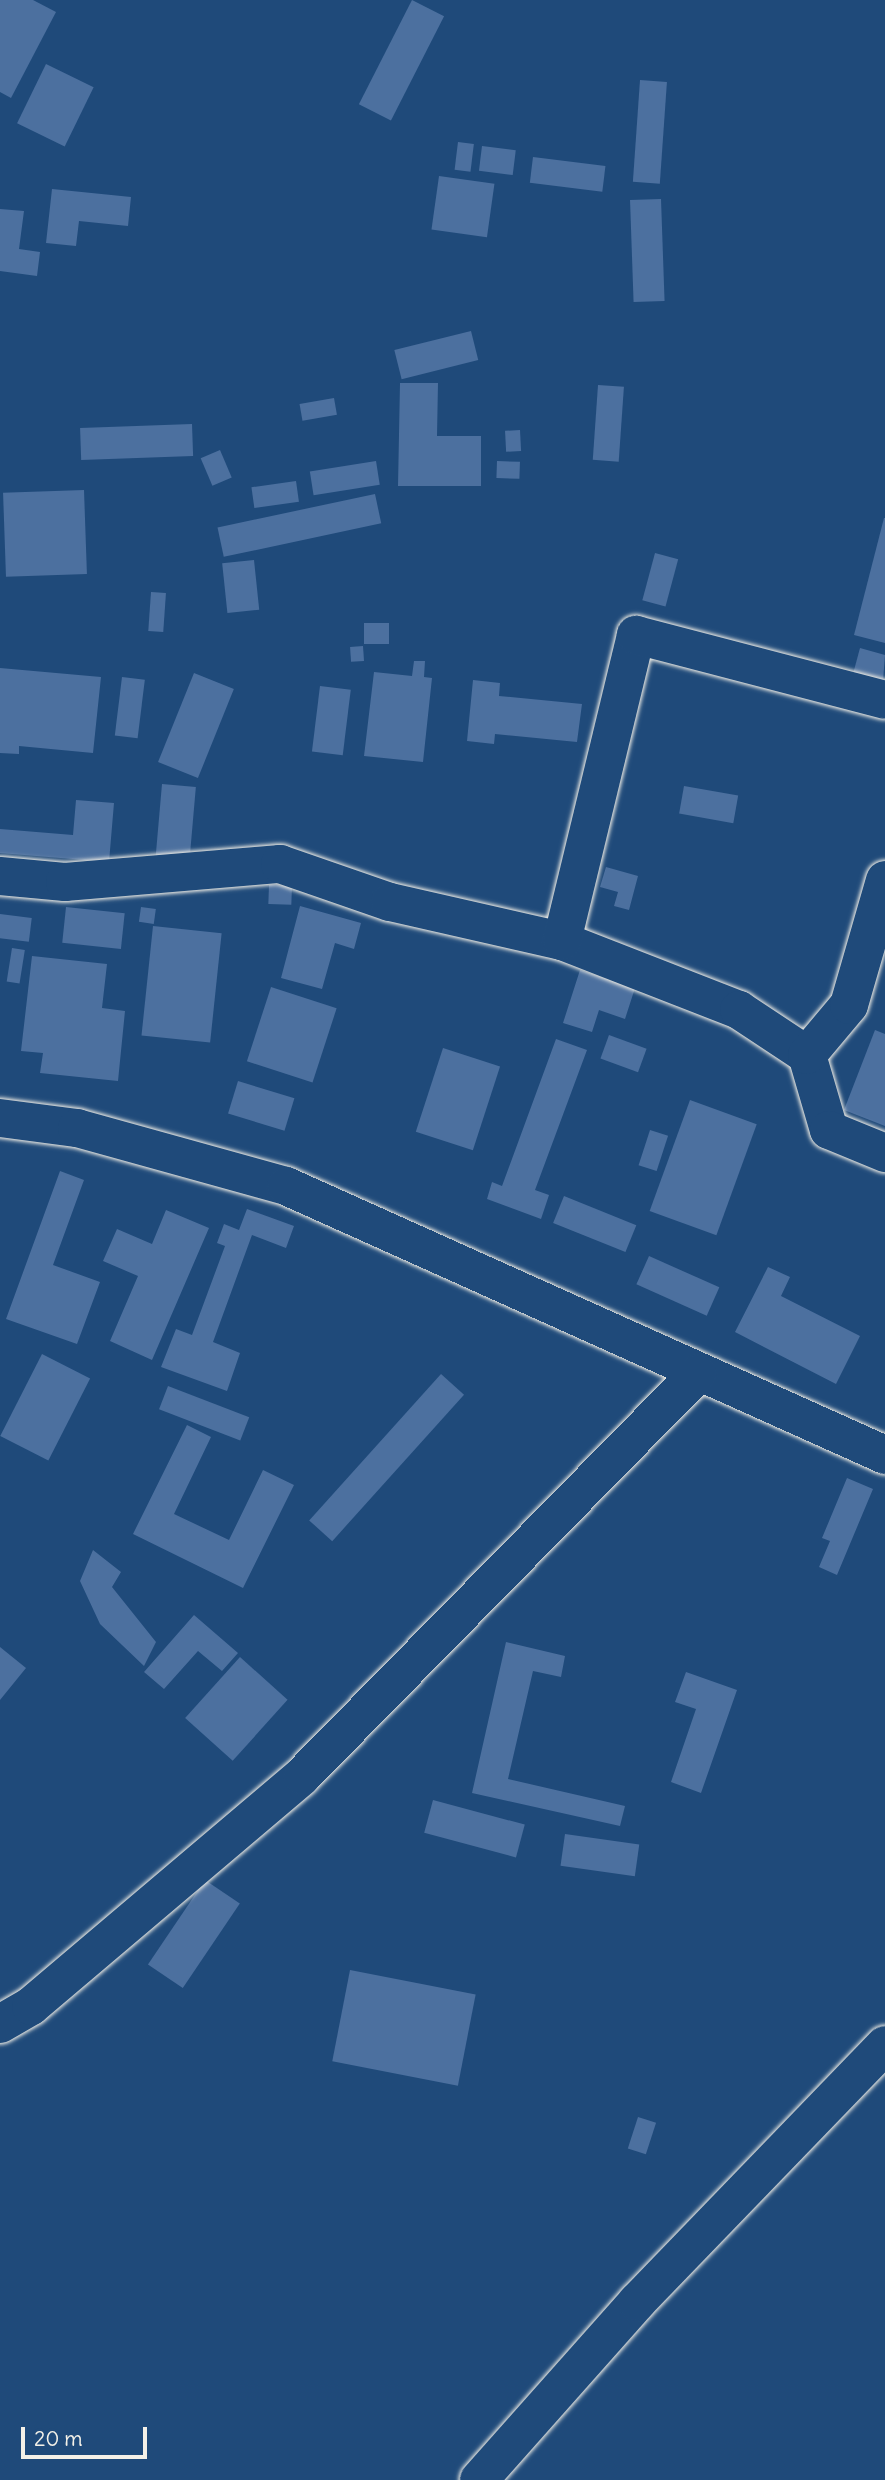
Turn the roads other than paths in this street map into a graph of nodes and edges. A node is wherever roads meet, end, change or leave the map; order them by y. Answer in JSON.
{"nodes":[{"id":1,"x":885,"y":700,"type":"edge"},
{"id":2,"x":0,"y":876,"type":"edge"},
{"id":3,"x":885,"y":880,"type":"edge"},
{"id":4,"x":562,"y":941,"type":"junction"},
{"id":5,"x":807,"y":1055,"type":"junction"},
{"id":6,"x":0,"y":1118,"type":"edge"},
{"id":7,"x":885,"y":1153,"type":"edge"},
{"id":8,"x":697,"y":1374,"type":"junction"},
{"id":9,"x":885,"y":1455,"type":"edge"},
{"id":10,"x":0,"y":2024,"type":"edge"},
{"id":11,"x":885,"y":2045,"type":"edge"},
{"id":12,"x":480,"y":2480,"type":"edge"}],
"edges":[{"from":1,"to":4,"type":"street"},
{"from":2,"to":4,"type":"street"},
{"from":3,"to":5,"type":"street"},
{"from":4,"to":5,"type":"street"},
{"from":5,"to":7,"type":"street"},
{"from":6,"to":8,"type":"street"},
{"from":8,"to":9,"type":"street"},
{"from":8,"to":10,"type":"street"},
{"from":11,"to":12,"type":"street"}]}
